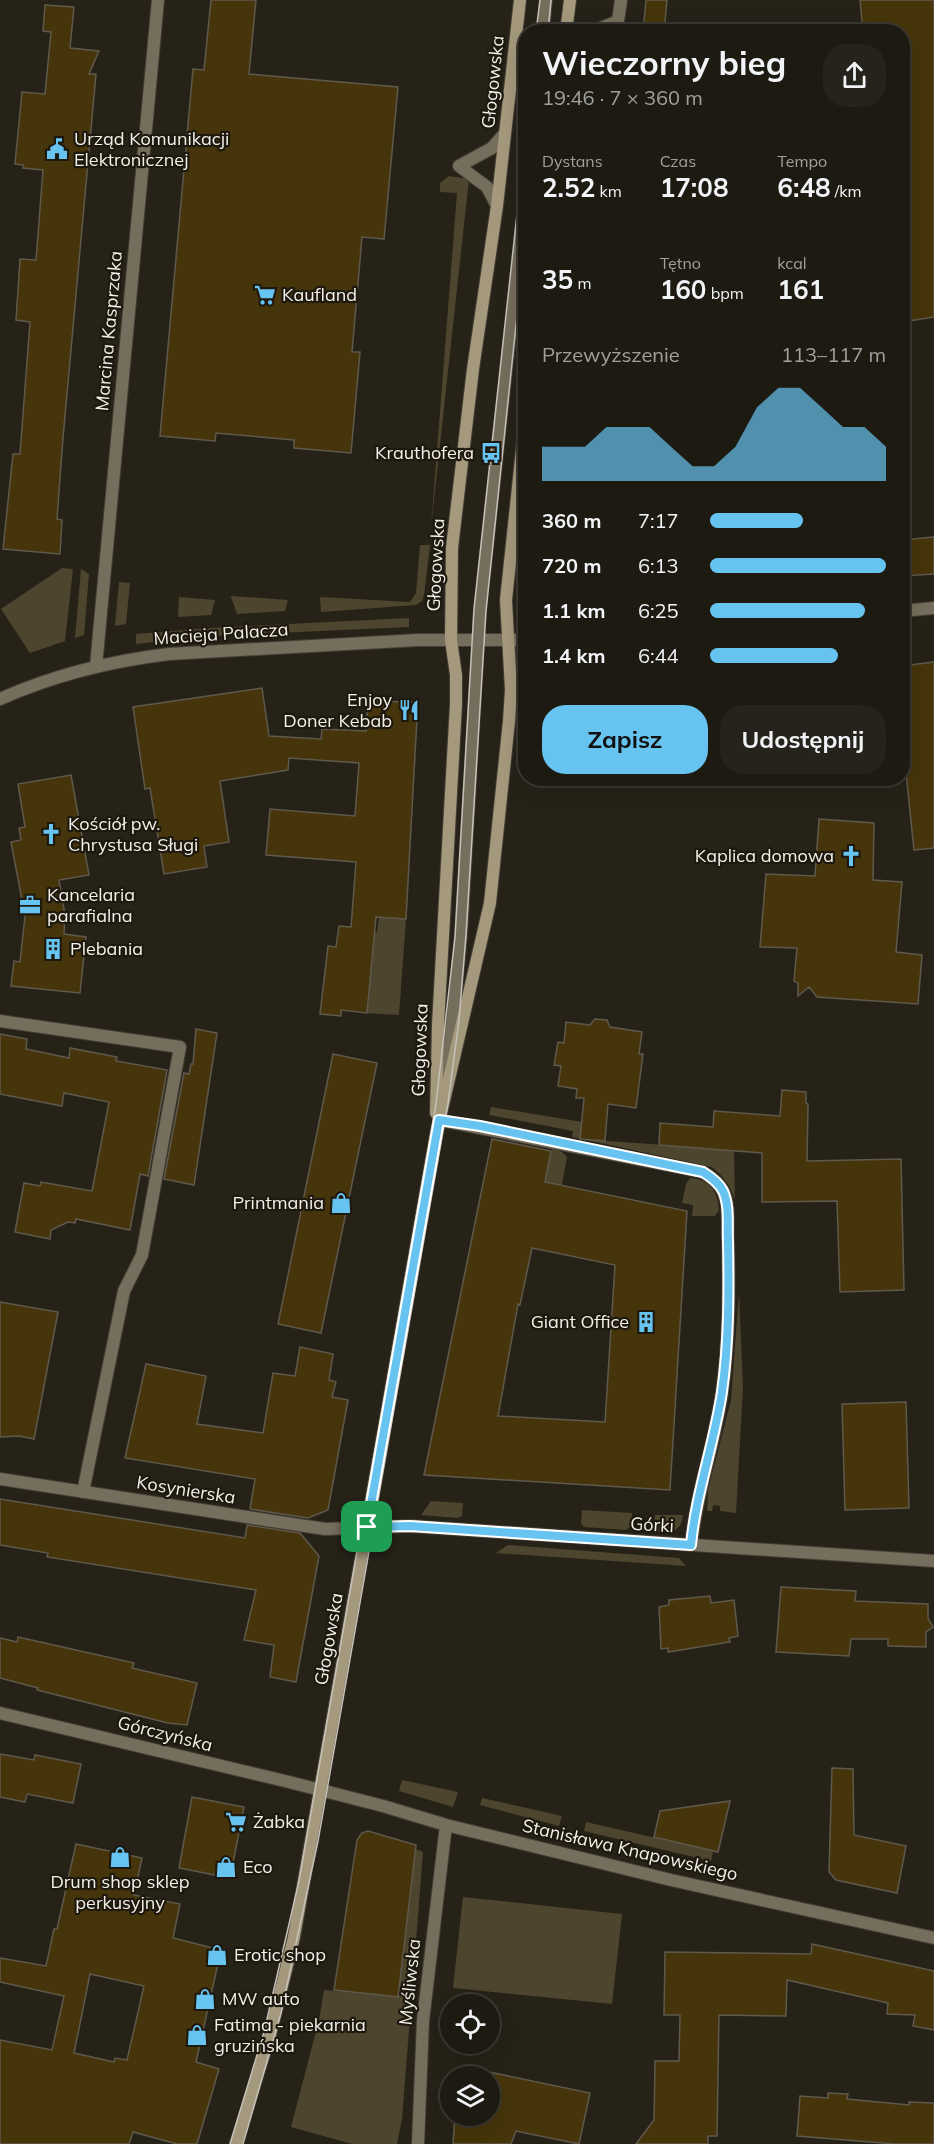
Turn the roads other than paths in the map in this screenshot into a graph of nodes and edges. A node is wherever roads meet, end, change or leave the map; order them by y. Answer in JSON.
{"nodes":[{"id":1,"x":158,"y":0,"type":"edge"},
{"id":2,"x":520,"y":0,"type":"edge"},
{"id":3,"x":546,"y":0,"type":"edge"},
{"id":4,"x":570,"y":0,"type":"edge"},
{"id":5,"x":621,"y":0,"type":"edge"},
{"id":6,"x":544,"y":24,"type":"edge"},
{"id":7,"x":567,"y":24,"type":"edge"},
{"id":8,"x":611,"y":24,"type":"edge"},
{"id":9,"x":505,"y":134,"type":"junction"},
{"id":10,"x":497,"y":206,"type":"junction"},
{"id":11,"x":518,"y":258,"type":"edge"},
{"id":12,"x":518,"y":484,"type":"edge"},
{"id":13,"x":934,"y":608,"type":"edge"},
{"id":14,"x":910,"y":610,"type":"edge"},
{"id":15,"x":451,"y":640,"type":"junction"},
{"id":16,"x":478,"y":640,"type":"junction"},
{"id":17,"x":507,"y":640,"type":"junction"},
{"id":18,"x":518,"y":640,"type":"edge"},
{"id":19,"x":96,"y":666,"type":"junction"},
{"id":20,"x":0,"y":699,"type":"edge"},
{"id":21,"x":0,"y":1021,"type":"edge"},
{"id":22,"x":439,"y":1120,"type":"junction"},
{"id":23,"x":436,"y":1135,"type":"junction"},
{"id":24,"x":0,"y":1479,"type":"edge"},
{"id":25,"x":82,"y":1492,"type":"junction"},
{"id":26,"x":367,"y":1527,"type":"junction"},
{"id":27,"x":691,"y":1545,"type":"junction"},
{"id":28,"x":934,"y":1561,"type":"edge"},
{"id":29,"x":0,"y":1713,"type":"edge"},
{"id":30,"x":321,"y":1790,"type":"junction"},
{"id":31,"x":446,"y":1825,"type":"junction"},
{"id":32,"x":934,"y":1938,"type":"edge"},
{"id":33,"x":236,"y":2144,"type":"edge"},
{"id":34,"x":418,"y":2144,"type":"edge"}],
"edges":[{"from":1,"to":19,"type":"street","name":"Marcina Kasprzaka"},
{"from":2,"to":9,"type":"street","name":"Głogowska"},
{"from":3,"to":6,"type":"street"},
{"from":4,"to":7,"type":"street"},
{"from":5,"to":8,"type":"street"},
{"from":9,"to":10,"type":"street","name":"Głogowska"},
{"from":9,"to":10,"type":"street"},
{"from":10,"to":15,"type":"street","name":"Głogowska"},
{"from":11,"to":16,"type":"street"},
{"from":12,"to":17,"type":"street","name":"Głogowska"},
{"from":13,"to":14,"type":"street"},
{"from":15,"to":16,"type":"street","name":"Macieja Palacza"},
{"from":15,"to":19,"type":"street","name":"Macieja Palacza"},
{"from":15,"to":23,"type":"street","name":"Głogowska"},
{"from":16,"to":17,"type":"street","name":"Macieja Palacza"},
{"from":16,"to":23,"type":"street"},
{"from":17,"to":18,"type":"street","name":"Macieja Palacza"},
{"from":17,"to":22,"type":"street","name":"Głogowska"},
{"from":19,"to":20,"type":"street","name":"Macieja Palacza"},
{"from":21,"to":25,"type":"street"},
{"from":22,"to":23,"type":"street","name":"Głogowska"},
{"from":22,"to":27,"type":"street"},
{"from":23,"to":26,"type":"street","name":"Głogowska"},
{"from":24,"to":25,"type":"street","name":"Kosynierska"},
{"from":25,"to":26,"type":"street","name":"Kosynierska"},
{"from":26,"to":27,"type":"street","name":"Górki"},
{"from":26,"to":30,"type":"street","name":"Głogowska"},
{"from":27,"to":28,"type":"street","name":"Górki"},
{"from":29,"to":30,"type":"street","name":"Górczyńska"},
{"from":30,"to":31,"type":"street","name":"Stanisława Knapowskiego"},
{"from":30,"to":33,"type":"street","name":"Głogowska"},
{"from":31,"to":32,"type":"street","name":"Stanisława Knapowskiego"},
{"from":31,"to":34,"type":"street","name":"Myśliwska"}]}
